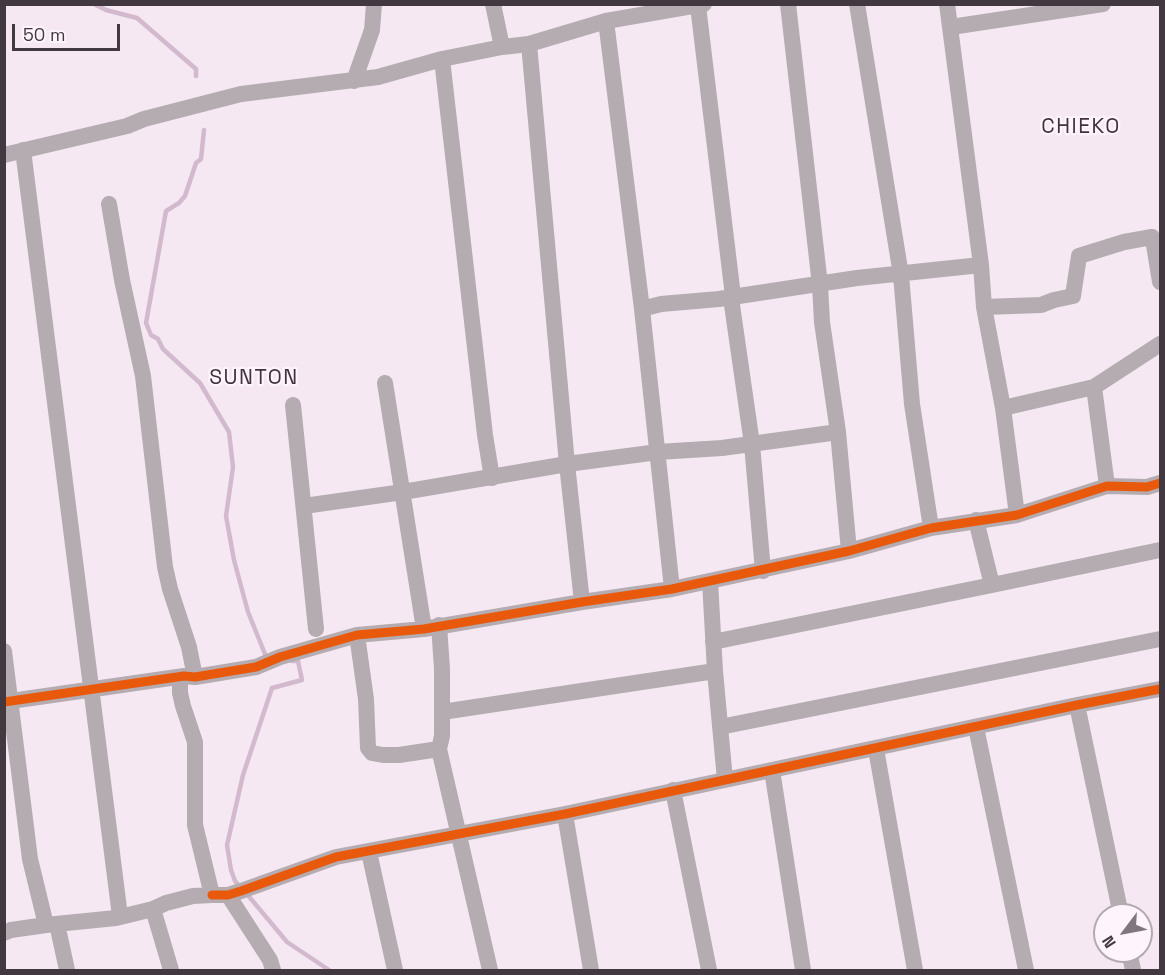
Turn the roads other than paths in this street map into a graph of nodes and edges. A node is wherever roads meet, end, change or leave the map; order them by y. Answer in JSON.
{"nodes":[{"id":1,"x":374,"y":4,"type":"edge"},
{"id":2,"x":494,"y":4,"type":"edge"},
{"id":3,"x":788,"y":4,"type":"edge"},
{"id":4,"x":857,"y":4,"type":"edge"},
{"id":5,"x":947,"y":4,"type":"edge"},
{"id":6,"x":1103,"y":4,"type":"edge"},
{"id":7,"x":701,"y":5,"type":"edge"},
{"id":8,"x":606,"y":21,"type":"junction"},
{"id":9,"x":951,"y":27,"type":"junction"},
{"id":10,"x":529,"y":44,"type":"junction"},
{"id":11,"x":502,"y":47,"type":"junction"},
{"id":12,"x":442,"y":59,"type":"junction"},
{"id":13,"x":354,"y":81,"type":"junction"},
{"id":14,"x":23,"y":150,"type":"junction"},
{"id":15,"x":4,"y":155,"type":"edge"},
{"id":16,"x":109,"y":204,"type":"dead end"},
{"id":17,"x":1152,"y":237,"type":"junction"},
{"id":18,"x":1161,"y":255,"type":"edge"},
{"id":19,"x":981,"y":265,"type":"junction"},
{"id":20,"x":901,"y":275,"type":"junction"},
{"id":21,"x":1161,"y":282,"type":"edge"},
{"id":22,"x":820,"y":285,"type":"junction"},
{"id":23,"x":734,"y":296,"type":"junction"},
{"id":24,"x":984,"y":307,"type":"junction"},
{"id":25,"x":642,"y":309,"type":"junction"},
{"id":26,"x":1161,"y":344,"type":"edge"},
{"id":27,"x":385,"y":383,"type":"dead end"},
{"id":28,"x":1094,"y":387,"type":"junction"},
{"id":29,"x":293,"y":405,"type":"dead end"},
{"id":30,"x":1003,"y":408,"type":"junction"},
{"id":31,"x":838,"y":432,"type":"junction"},
{"id":32,"x":752,"y":444,"type":"junction"},
{"id":33,"x":658,"y":452,"type":"junction"},
{"id":34,"x":567,"y":464,"type":"junction"},
{"id":35,"x":492,"y":478,"type":"junction"},
{"id":36,"x":1161,"y":483,"type":"edge"},
{"id":37,"x":1107,"y":486,"type":"junction"},
{"id":38,"x":403,"y":492,"type":"junction"},
{"id":39,"x":304,"y":506,"type":"junction"},
{"id":40,"x":1017,"y":515,"type":"junction"},
{"id":41,"x":976,"y":520,"type":"junction"},
{"id":42,"x":931,"y":528,"type":"junction"},
{"id":43,"x":1161,"y":550,"type":"edge"},
{"id":44,"x":849,"y":551,"type":"junction"},
{"id":45,"x":763,"y":571,"type":"junction"},
{"id":46,"x":710,"y":581,"type":"junction"},
{"id":47,"x":992,"y":585,"type":"junction"},
{"id":48,"x":672,"y":589,"type":"junction"},
{"id":49,"x":582,"y":602,"type":"junction"},
{"id":50,"x":431,"y":627,"type":"junction"},
{"id":51,"x":316,"y":628,"type":"dead end"},
{"id":52,"x":357,"y":634,"type":"junction"},
{"id":53,"x":1161,"y":639,"type":"edge"},
{"id":54,"x":713,"y":642,"type":"junction"},
{"id":55,"x":4,"y":651,"type":"edge"},
{"id":56,"x":715,"y":671,"type":"junction"},
{"id":57,"x":188,"y":677,"type":"junction"},
{"id":58,"x":1161,"y":689,"type":"edge"},
{"id":59,"x":91,"y":690,"type":"junction"},
{"id":60,"x":8,"y":701,"type":"edge"},
{"id":61,"x":1077,"y":705,"type":"junction"},
{"id":62,"x":442,"y":712,"type":"junction"},
{"id":63,"x":976,"y":727,"type":"junction"},
{"id":64,"x":720,"y":728,"type":"junction"},
{"id":65,"x":439,"y":749,"type":"junction"},
{"id":66,"x":876,"y":749,"type":"junction"},
{"id":67,"x":772,"y":770,"type":"junction"},
{"id":68,"x":725,"y":780,"type":"junction"},
{"id":69,"x":673,"y":790,"type":"junction"},
{"id":70,"x":565,"y":814,"type":"junction"},
{"id":71,"x":458,"y":834,"type":"junction"},
{"id":72,"x":369,"y":852,"type":"junction"},
{"id":73,"x":232,"y":892,"type":"junction"},
{"id":74,"x":1118,"y":903,"type":"edge"},
{"id":75,"x":153,"y":909,"type":"junction"},
{"id":76,"x":120,"y":916,"type":"junction"},
{"id":77,"x":52,"y":924,"type":"junction"},
{"id":78,"x":4,"y":933,"type":"edge"},
{"id":79,"x":67,"y":970,"type":"edge"},
{"id":80,"x":171,"y":970,"type":"edge"},
{"id":81,"x":273,"y":970,"type":"edge"},
{"id":82,"x":395,"y":970,"type":"edge"},
{"id":83,"x":490,"y":970,"type":"edge"},
{"id":84,"x":591,"y":970,"type":"edge"},
{"id":85,"x":709,"y":970,"type":"edge"},
{"id":86,"x":803,"y":970,"type":"edge"},
{"id":87,"x":915,"y":970,"type":"edge"},
{"id":88,"x":1026,"y":970,"type":"edge"}],
"edges":[{"from":1,"to":13,"type":"street"},
{"from":2,"to":11,"type":"street"},
{"from":3,"to":22,"type":"street"},
{"from":4,"to":20,"type":"street"},
{"from":5,"to":9,"type":"street"},
{"from":6,"to":9,"type":"street"},
{"from":7,"to":8,"type":"street"},
{"from":7,"to":23,"type":"street"},
{"from":8,"to":10,"type":"street"},
{"from":8,"to":25,"type":"street"},
{"from":9,"to":19,"type":"street"},
{"from":10,"to":11,"type":"street"},
{"from":10,"to":34,"type":"street"},
{"from":11,"to":12,"type":"street"},
{"from":12,"to":13,"type":"street"},
{"from":12,"to":35,"type":"street"},
{"from":13,"to":14,"type":"street"},
{"from":14,"to":15,"type":"street"},
{"from":14,"to":59,"type":"street"},
{"from":16,"to":57,"type":"street"},
{"from":17,"to":18,"type":"street"},
{"from":17,"to":21,"type":"street"},
{"from":17,"to":24,"type":"street"},
{"from":19,"to":20,"type":"street"},
{"from":19,"to":24,"type":"street"},
{"from":20,"to":22,"type":"street"},
{"from":20,"to":42,"type":"street"},
{"from":22,"to":23,"type":"street"},
{"from":22,"to":31,"type":"street"},
{"from":23,"to":25,"type":"street"},
{"from":23,"to":32,"type":"street"},
{"from":24,"to":30,"type":"street"},
{"from":25,"to":33,"type":"street"},
{"from":26,"to":28,"type":"street"},
{"from":27,"to":38,"type":"street"},
{"from":28,"to":30,"type":"street"},
{"from":28,"to":37,"type":"street"},
{"from":29,"to":39,"type":"street"},
{"from":30,"to":40,"type":"street"},
{"from":31,"to":32,"type":"street"},
{"from":31,"to":44,"type":"street"},
{"from":32,"to":33,"type":"street"},
{"from":32,"to":45,"type":"street"},
{"from":33,"to":34,"type":"street"},
{"from":33,"to":48,"type":"street"},
{"from":34,"to":35,"type":"street"},
{"from":34,"to":49,"type":"street"},
{"from":35,"to":38,"type":"street"},
{"from":36,"to":37,"type":"street"},
{"from":37,"to":40,"type":"street"},
{"from":38,"to":39,"type":"street"},
{"from":38,"to":50,"type":"street"},
{"from":39,"to":51,"type":"street"},
{"from":40,"to":41,"type":"street"},
{"from":41,"to":42,"type":"street"},
{"from":41,"to":47,"type":"street"},
{"from":42,"to":44,"type":"street"},
{"from":43,"to":47,"type":"street"},
{"from":44,"to":45,"type":"street"},
{"from":45,"to":46,"type":"street"},
{"from":46,"to":48,"type":"street"},
{"from":46,"to":54,"type":"street"},
{"from":47,"to":54,"type":"street"},
{"from":48,"to":49,"type":"street"},
{"from":49,"to":50,"type":"street"},
{"from":50,"to":52,"type":"street"},
{"from":50,"to":62,"type":"street"},
{"from":52,"to":57,"type":"street"},
{"from":52,"to":65,"type":"street"},
{"from":53,"to":64,"type":"street"},
{"from":54,"to":56,"type":"street"},
{"from":55,"to":60,"type":"street"},
{"from":56,"to":62,"type":"street"},
{"from":56,"to":64,"type":"street"},
{"from":57,"to":59,"type":"street"},
{"from":57,"to":73,"type":"street"},
{"from":58,"to":61,"type":"street"},
{"from":59,"to":60,"type":"street"},
{"from":59,"to":76,"type":"street"},
{"from":60,"to":77,"type":"street"},
{"from":61,"to":63,"type":"street"},
{"from":61,"to":74,"type":"street"},
{"from":62,"to":65,"type":"street"},
{"from":63,"to":66,"type":"street"},
{"from":63,"to":88,"type":"street"},
{"from":64,"to":68,"type":"street"},
{"from":65,"to":71,"type":"street"},
{"from":66,"to":67,"type":"street"},
{"from":66,"to":87,"type":"street"},
{"from":67,"to":68,"type":"street"},
{"from":67,"to":86,"type":"street"},
{"from":68,"to":69,"type":"street"},
{"from":69,"to":70,"type":"street"},
{"from":69,"to":85,"type":"street"},
{"from":70,"to":71,"type":"street"},
{"from":70,"to":84,"type":"street"},
{"from":71,"to":72,"type":"street"},
{"from":71,"to":83,"type":"street"},
{"from":72,"to":73,"type":"street"},
{"from":72,"to":82,"type":"street"},
{"from":73,"to":75,"type":"street"},
{"from":73,"to":81,"type":"street"},
{"from":75,"to":76,"type":"street"},
{"from":75,"to":80,"type":"street"},
{"from":76,"to":77,"type":"street"},
{"from":77,"to":78,"type":"street"},
{"from":77,"to":79,"type":"street"}]}
